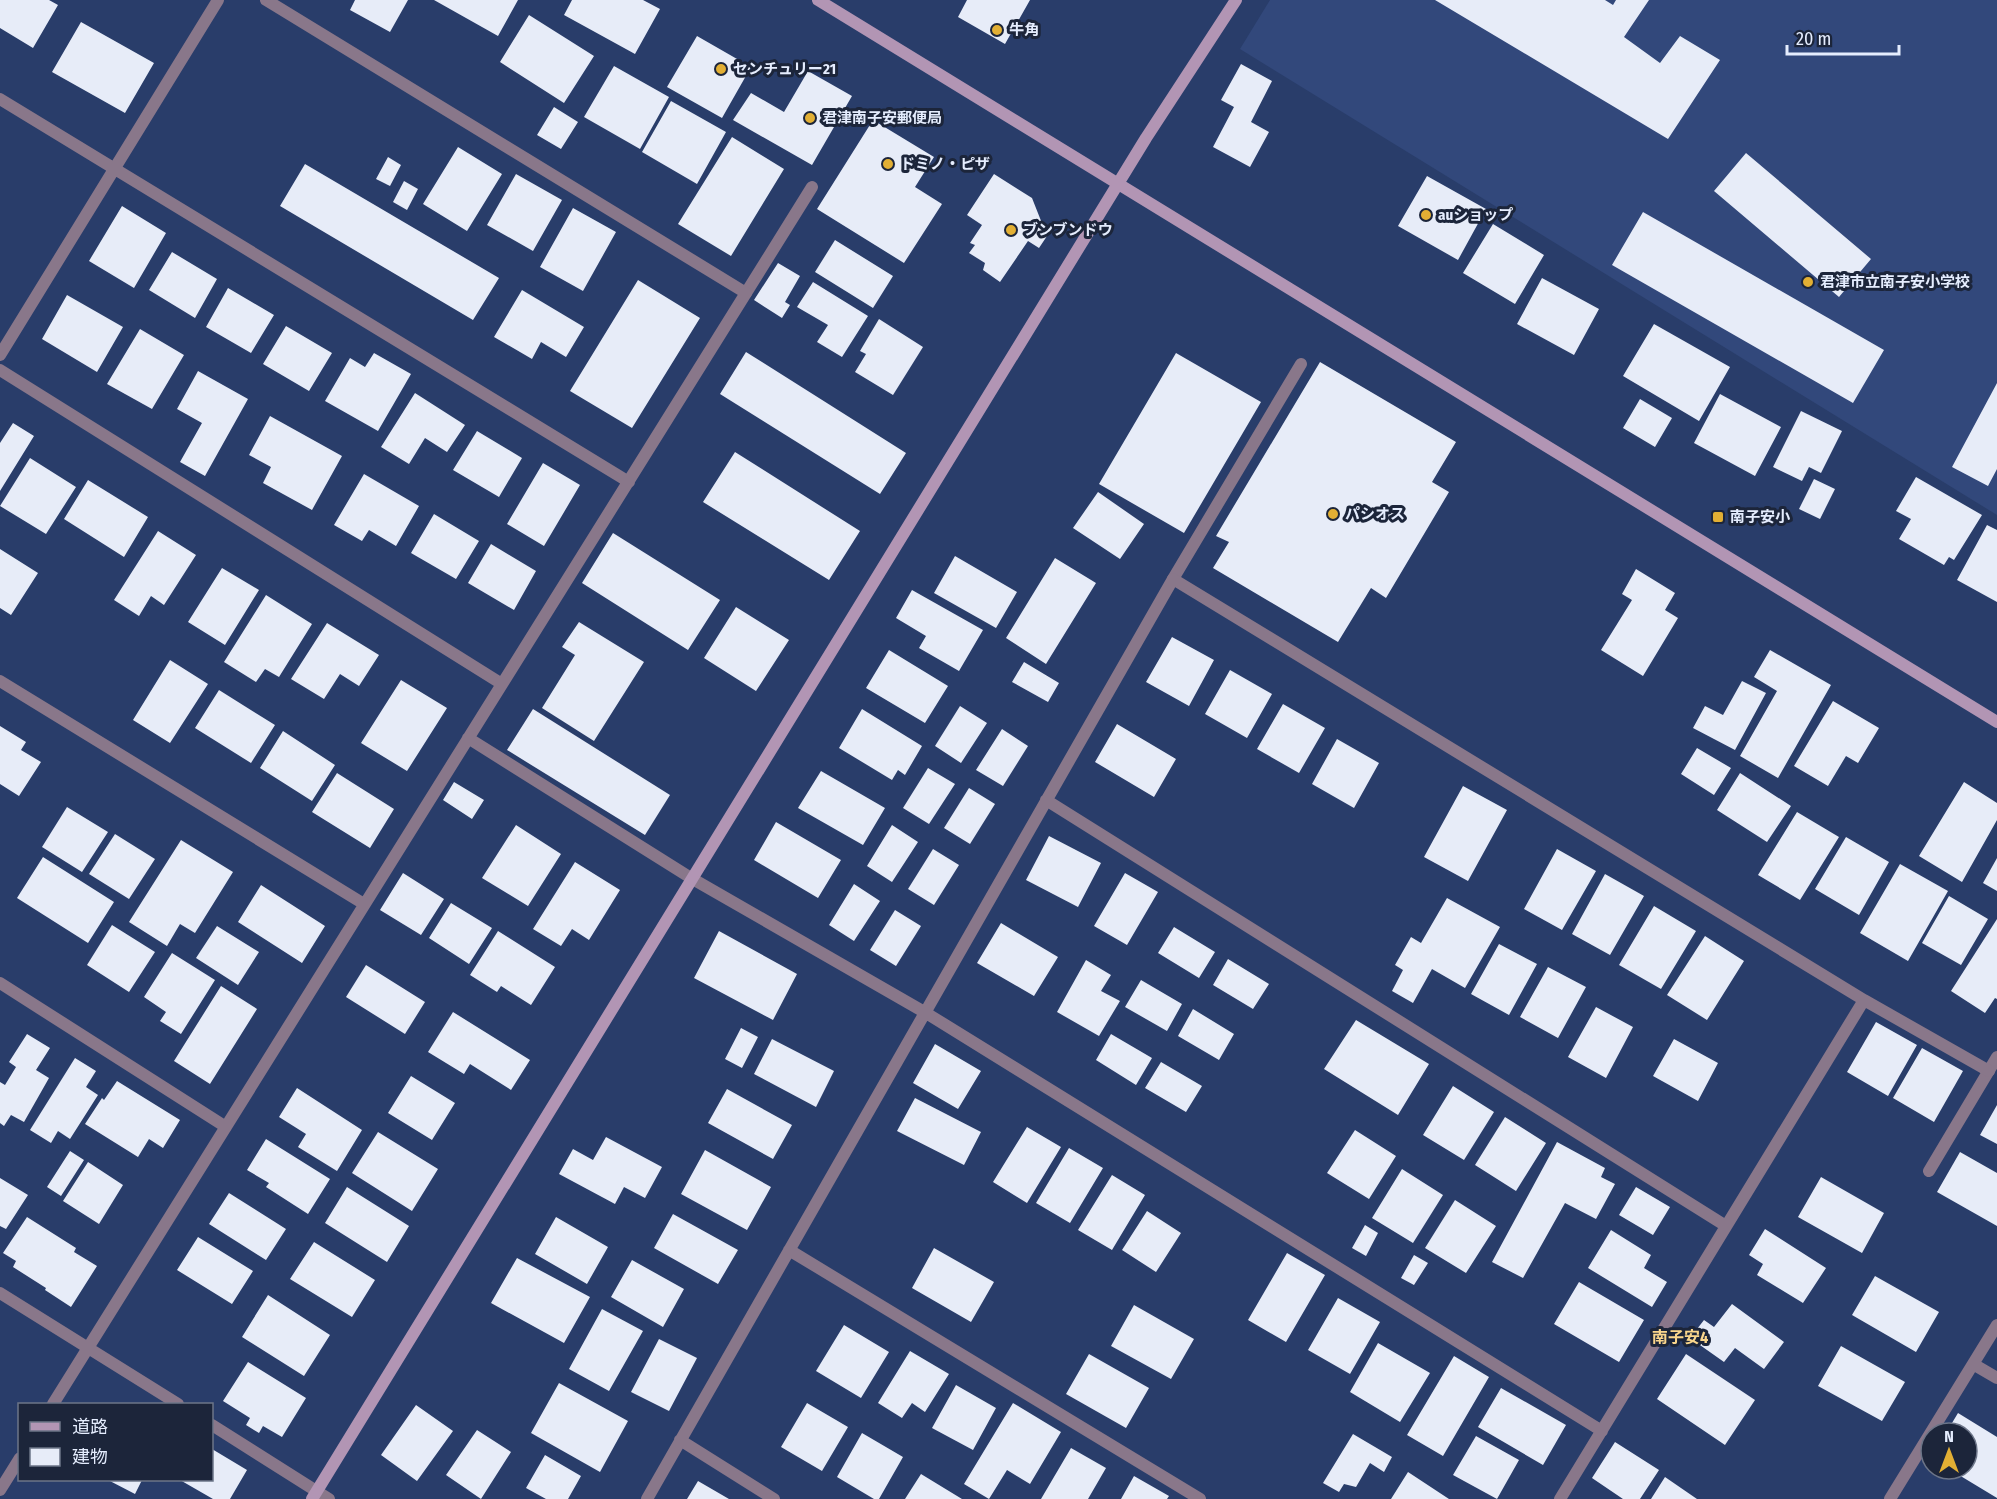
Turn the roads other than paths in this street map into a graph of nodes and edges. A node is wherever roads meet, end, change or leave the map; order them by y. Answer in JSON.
{"nodes":[{"id":1,"x":218,"y":0,"type":"edge"},
{"id":2,"x":267,"y":0,"type":"edge"},
{"id":3,"x":818,"y":0,"type":"edge"},
{"id":4,"x":1236,"y":0,"type":"edge"},
{"id":5,"x":0,"y":99,"type":"edge"},
{"id":6,"x":115,"y":169,"type":"junction"},
{"id":7,"x":1119,"y":185,"type":"junction"},
{"id":8,"x":812,"y":187,"type":"dead end"},
{"id":9,"x":746,"y":293,"type":"junction"},
{"id":10,"x":0,"y":355,"type":"edge"},
{"id":11,"x":1301,"y":364,"type":"dead end"},
{"id":12,"x":0,"y":369,"type":"edge"},
{"id":13,"x":629,"y":482,"type":"junction"},
{"id":14,"x":1173,"y":579,"type":"junction"},
{"id":15,"x":0,"y":681,"type":"edge"},
{"id":16,"x":502,"y":684,"type":"junction"},
{"id":17,"x":1997,"y":722,"type":"edge"},
{"id":18,"x":468,"y":738,"type":"junction"},
{"id":19,"x":1046,"y":800,"type":"junction"},
{"id":20,"x":692,"y":878,"type":"junction"},
{"id":21,"x":364,"y":904,"type":"junction"},
{"id":22,"x":0,"y":983,"type":"edge"},
{"id":23,"x":1864,"y":1000,"type":"junction"},
{"id":24,"x":926,"y":1013,"type":"junction"},
{"id":25,"x":1997,"y":1057,"type":"edge"},
{"id":26,"x":1993,"y":1073,"type":"edge"},
{"id":27,"x":226,"y":1127,"type":"junction"},
{"id":28,"x":1929,"y":1170,"type":"dead end"},
{"id":29,"x":1726,"y":1226,"type":"junction"},
{"id":30,"x":789,"y":1250,"type":"junction"},
{"id":31,"x":0,"y":1293,"type":"edge"},
{"id":32,"x":1997,"y":1325,"type":"edge"},
{"id":33,"x":88,"y":1348,"type":"junction"},
{"id":34,"x":1973,"y":1364,"type":"junction"},
{"id":35,"x":1997,"y":1378,"type":"edge"},
{"id":36,"x":54,"y":1403,"type":"edge"},
{"id":37,"x":176,"y":1403,"type":"edge"},
{"id":38,"x":213,"y":1426,"type":"edge"},
{"id":39,"x":1602,"y":1431,"type":"junction"},
{"id":40,"x":680,"y":1440,"type":"junction"},
{"id":41,"x":18,"y":1461,"type":"edge"},
{"id":42,"x":0,"y":1490,"type":"edge"},
{"id":43,"x":314,"y":1495,"type":"edge"},
{"id":44,"x":329,"y":1499,"type":"edge"},
{"id":45,"x":646,"y":1499,"type":"edge"},
{"id":46,"x":774,"y":1499,"type":"edge"},
{"id":47,"x":1200,"y":1499,"type":"edge"},
{"id":48,"x":1560,"y":1499,"type":"edge"},
{"id":49,"x":1890,"y":1499,"type":"edge"}],
"edges":[{"from":1,"to":6,"type":"street"},
{"from":2,"to":9,"type":"street"},
{"from":3,"to":7,"type":"street"},
{"from":4,"to":7,"type":"street"},
{"from":5,"to":6,"type":"street"},
{"from":6,"to":10,"type":"street"},
{"from":6,"to":13,"type":"street"},
{"from":7,"to":17,"type":"street"},
{"from":7,"to":20,"type":"street"},
{"from":8,"to":9,"type":"street"},
{"from":9,"to":13,"type":"street"},
{"from":11,"to":14,"type":"street"},
{"from":12,"to":16,"type":"street"},
{"from":13,"to":16,"type":"street"},
{"from":14,"to":19,"type":"street"},
{"from":14,"to":23,"type":"street"},
{"from":15,"to":21,"type":"street"},
{"from":16,"to":18,"type":"street"},
{"from":18,"to":20,"type":"street"},
{"from":18,"to":21,"type":"street"},
{"from":19,"to":24,"type":"street"},
{"from":19,"to":29,"type":"street"},
{"from":20,"to":24,"type":"street"},
{"from":20,"to":43,"type":"street"},
{"from":21,"to":27,"type":"street"},
{"from":22,"to":27,"type":"street"},
{"from":23,"to":26,"type":"street"},
{"from":23,"to":29,"type":"street"},
{"from":24,"to":30,"type":"street"},
{"from":24,"to":39,"type":"street"},
{"from":25,"to":26,"type":"street"},
{"from":26,"to":28,"type":"street"},
{"from":27,"to":33,"type":"street"},
{"from":29,"to":39,"type":"street"},
{"from":30,"to":40,"type":"street"},
{"from":30,"to":47,"type":"street"},
{"from":31,"to":33,"type":"street"},
{"from":32,"to":34,"type":"street"},
{"from":33,"to":36,"type":"street"},
{"from":33,"to":37,"type":"street"},
{"from":34,"to":35,"type":"street"},
{"from":34,"to":49,"type":"street"},
{"from":38,"to":43,"type":"street"},
{"from":39,"to":48,"type":"street"},
{"from":40,"to":45,"type":"street"},
{"from":40,"to":46,"type":"street"},
{"from":41,"to":42,"type":"street"},
{"from":43,"to":44,"type":"street"}]}
